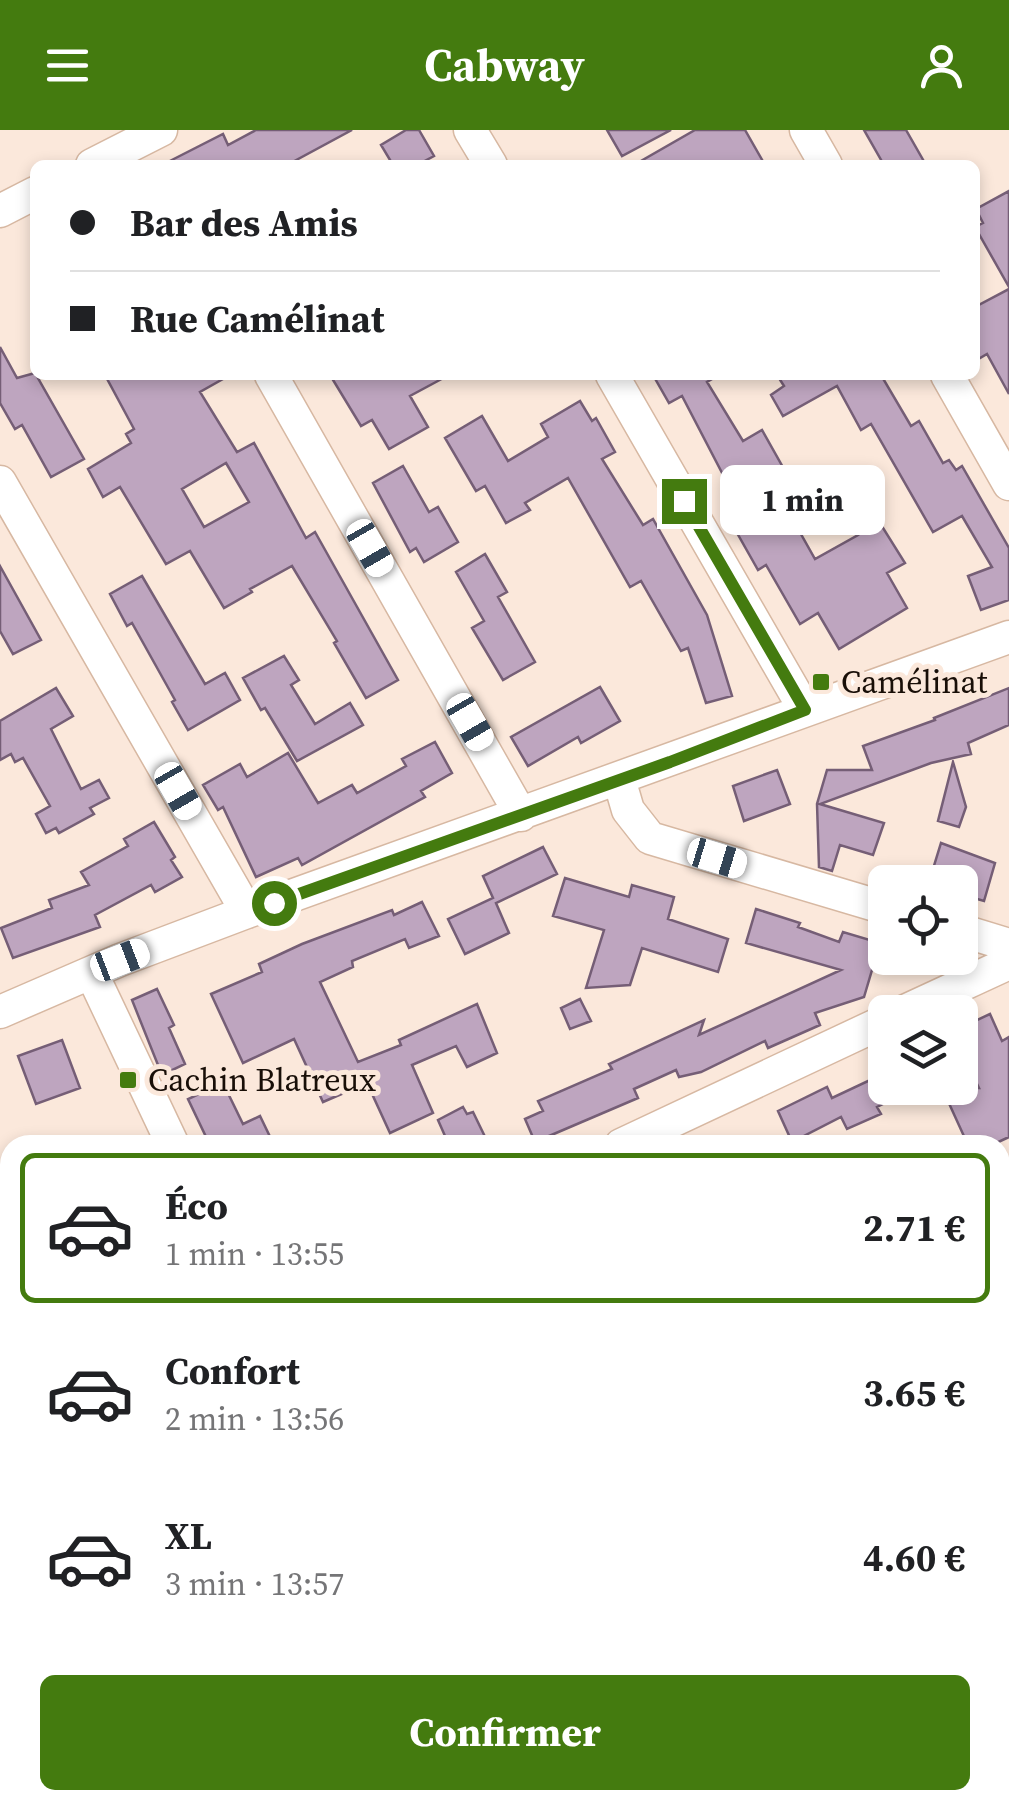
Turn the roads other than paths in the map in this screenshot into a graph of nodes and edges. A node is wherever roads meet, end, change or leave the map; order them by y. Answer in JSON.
{"nodes":[{"id":1,"x":470,"y":130,"type":"edge"},
{"id":2,"x":806,"y":130,"type":"edge"},
{"id":3,"x":150,"y":146,"type":"edge"},
{"id":4,"x":107,"y":160,"type":"edge"},
{"id":5,"x":487,"y":160,"type":"edge"},
{"id":6,"x":823,"y":160,"type":"edge"},
{"id":7,"x":30,"y":196,"type":"edge"},
{"id":8,"x":0,"y":211,"type":"edge"},
{"id":9,"x":274,"y":380,"type":"edge"},
{"id":10,"x":615,"y":380,"type":"edge"},
{"id":11,"x":949,"y":380,"type":"edge"},
{"id":12,"x":0,"y":482,"type":"edge"},
{"id":13,"x":1009,"y":484,"type":"edge"},
{"id":14,"x":1009,"y":636,"type":"edge"},
{"id":15,"x":805,"y":710,"type":"junction"},
{"id":16,"x":619,"y":779,"type":"junction"},
{"id":17,"x":521,"y":815,"type":"junction"},
{"id":18,"x":868,"y":903,"type":"edge"},
{"id":19,"x":247,"y":912,"type":"junction"},
{"id":20,"x":978,"y":936,"type":"edge"},
{"id":21,"x":1009,"y":945,"type":"edge"},
{"id":22,"x":1009,"y":962,"type":"edge"},
{"id":23,"x":92,"y":974,"type":"junction"},
{"id":24,"x":939,"y":995,"type":"edge"},
{"id":25,"x":0,"y":1012,"type":"edge"},
{"id":26,"x":868,"y":1029,"type":"edge"},
{"id":27,"x":167,"y":1135,"type":"edge"},
{"id":28,"x":642,"y":1135,"type":"edge"}],
"edges":[{"from":1,"to":5,"type":"street"},
{"from":2,"to":6,"type":"street"},
{"from":3,"to":4,"type":"street"},
{"from":7,"to":8,"type":"street"},
{"from":9,"to":17,"type":"street"},
{"from":10,"to":15,"type":"street"},
{"from":11,"to":13,"type":"street"},
{"from":12,"to":19,"type":"street"},
{"from":14,"to":15,"type":"street"},
{"from":15,"to":16,"type":"street"},
{"from":16,"to":17,"type":"street"},
{"from":16,"to":18,"type":"street"},
{"from":17,"to":19,"type":"street"},
{"from":19,"to":23,"type":"street"},
{"from":20,"to":21,"type":"street"},
{"from":22,"to":24,"type":"street"},
{"from":23,"to":25,"type":"street"},
{"from":23,"to":27,"type":"street"},
{"from":26,"to":28,"type":"street"}]}
